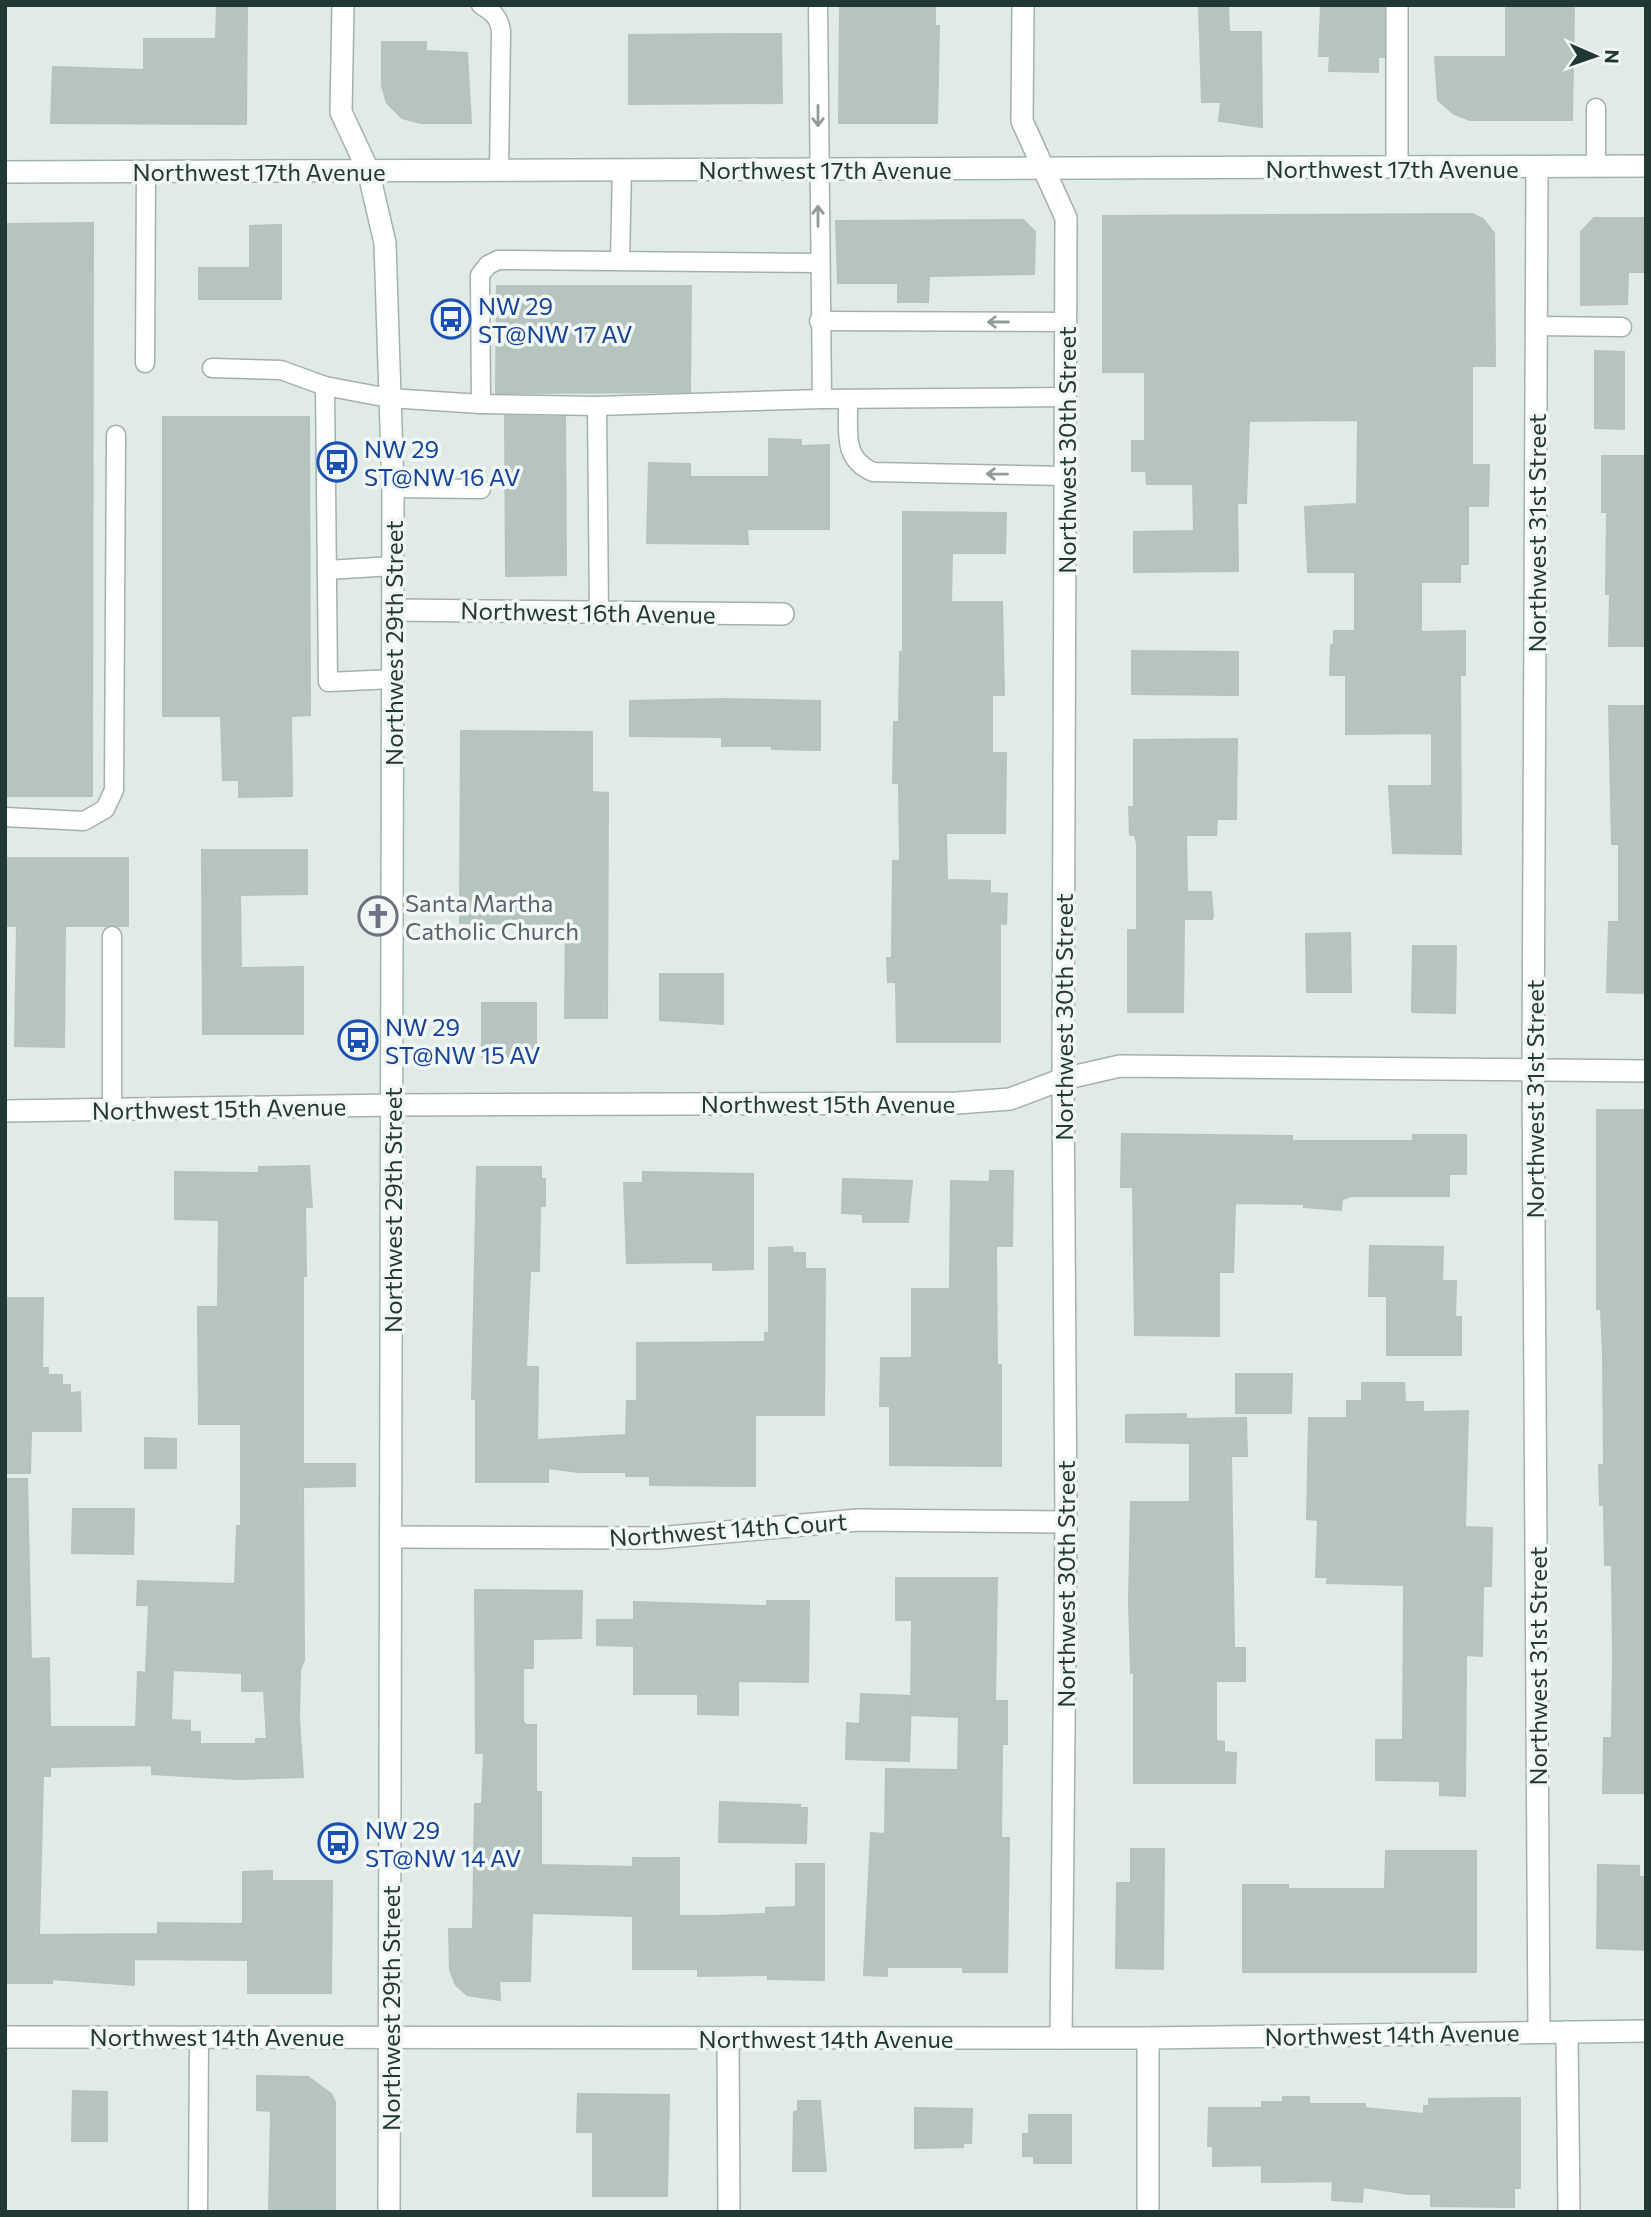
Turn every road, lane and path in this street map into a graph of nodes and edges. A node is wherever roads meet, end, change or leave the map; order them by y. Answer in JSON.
{"nodes":[{"id":1,"x":343,"y":5,"type":"edge"},
{"id":2,"x":481,"y":5,"type":"edge"},
{"id":3,"x":818,"y":5,"type":"edge"},
{"id":4,"x":1023,"y":5,"type":"edge"},
{"id":5,"x":1397,"y":5,"type":"edge"},
{"id":6,"x":1596,"y":108,"type":"dead end"},
{"id":7,"x":1646,"y":166,"type":"edge"},
{"id":8,"x":1537,"y":167,"type":"junction"},
{"id":9,"x":1596,"y":167,"type":"junction"},
{"id":10,"x":1043,"y":168,"type":"junction"},
{"id":11,"x":818,"y":169,"type":"junction"},
{"id":12,"x":1396,"y":169,"type":"junction"},
{"id":13,"x":368,"y":170,"type":"junction"},
{"id":14,"x":622,"y":170,"type":"junction"},
{"id":15,"x":146,"y":171,"type":"junction"},
{"id":16,"x":499,"y":171,"type":"junction"},
{"id":17,"x":5,"y":172,"type":"edge"},
{"id":18,"x":620,"y":260,"type":"junction"},
{"id":19,"x":819,"y":263,"type":"junction"},
{"id":20,"x":819,"y":321,"type":"junction"},
{"id":21,"x":1066,"y":322,"type":"junction"},
{"id":22,"x":1537,"y":326,"type":"junction"},
{"id":23,"x":1622,"y":327,"type":"dead end"},
{"id":24,"x":145,"y":363,"type":"dead end"},
{"id":25,"x":212,"y":368,"type":"dead end"},
{"id":26,"x":325,"y":386,"type":"junction"},
{"id":27,"x":1066,"y":397,"type":"junction"},
{"id":28,"x":389,"y":398,"type":"junction"},
{"id":29,"x":822,"y":399,"type":"junction"},
{"id":30,"x":849,"y":399,"type":"junction"},
{"id":31,"x":481,"y":404,"type":"junction"},
{"id":32,"x":597,"y":406,"type":"junction"},
{"id":33,"x":116,"y":435,"type":"dead end"},
{"id":34,"x":1066,"y":476,"type":"junction"},
{"id":35,"x":393,"y":488,"type":"junction"},
{"id":36,"x":481,"y":489,"type":"dead end"},
{"id":37,"x":393,"y":566,"type":"junction"},
{"id":38,"x":327,"y":570,"type":"junction"},
{"id":39,"x":393,"y":610,"type":"junction"},
{"id":40,"x":600,"y":612,"type":"junction"},
{"id":41,"x":783,"y":614,"type":"dead end"},
{"id":42,"x":393,"y":679,"type":"junction"},
{"id":43,"x":5,"y":817,"type":"edge"},
{"id":44,"x":112,"y":936,"type":"dead end"},
{"id":45,"x":1533,"y":1071,"type":"junction"},
{"id":46,"x":1646,"y":1071,"type":"edge"},
{"id":47,"x":1063,"y":1079,"type":"junction"},
{"id":48,"x":393,"y":1105,"type":"junction"},
{"id":49,"x":112,"y":1109,"type":"junction"},
{"id":50,"x":5,"y":1111,"type":"edge"},
{"id":51,"x":1066,"y":1522,"type":"junction"},
{"id":52,"x":391,"y":1537,"type":"junction"},
{"id":53,"x":1646,"y":2031,"type":"edge"},
{"id":54,"x":1539,"y":2032,"type":"junction"},
{"id":55,"x":1567,"y":2032,"type":"junction"},
{"id":56,"x":199,"y":2036,"type":"junction"},
{"id":57,"x":390,"y":2036,"type":"junction"},
{"id":58,"x":5,"y":2037,"type":"edge"},
{"id":59,"x":1061,"y":2038,"type":"junction"},
{"id":60,"x":1148,"y":2038,"type":"junction"},
{"id":61,"x":728,"y":2039,"type":"junction"},
{"id":62,"x":198,"y":2212,"type":"edge"},
{"id":63,"x":389,"y":2212,"type":"edge"},
{"id":64,"x":729,"y":2212,"type":"edge"},
{"id":65,"x":1148,"y":2212,"type":"edge"},
{"id":66,"x":1569,"y":2212,"type":"edge"}],
"edges":[{"from":1,"to":13,"type":"street","name":"Northwest 29th Street"},
{"from":2,"to":16,"type":"lane"},
{"from":3,"to":11,"type":"lane","one_way":true},
{"from":4,"to":10,"type":"street","name":"Northwest 30th Street"},
{"from":5,"to":12,"type":"street"},
{"from":6,"to":9,"type":"lane"},
{"from":7,"to":9,"type":"street","name":"Northwest 17th Avenue"},
{"from":8,"to":9,"type":"street","name":"Northwest 17th Avenue"},
{"from":8,"to":12,"type":"street","name":"Northwest 17th Avenue"},
{"from":8,"to":22,"type":"street","name":"Northwest 31st Street"},
{"from":10,"to":11,"type":"street","name":"Northwest 17th Avenue"},
{"from":10,"to":12,"type":"street","name":"Northwest 17th Avenue"},
{"from":10,"to":21,"type":"street","name":"Northwest 30th Street"},
{"from":11,"to":14,"type":"street","name":"Northwest 17th Avenue"},
{"from":19,"to":11,"type":"lane","one_way":true},
{"from":13,"to":15,"type":"street","name":"Northwest 17th Avenue"},
{"from":13,"to":16,"type":"street","name":"Northwest 17th Avenue"},
{"from":13,"to":28,"type":"street","name":"Northwest 29th Street"},
{"from":14,"to":16,"type":"street","name":"Northwest 17th Avenue"},
{"from":14,"to":18,"type":"lane"},
{"from":15,"to":17,"type":"street","name":"Northwest 17th Avenue"},
{"from":15,"to":24,"type":"lane"},
{"from":18,"to":19,"type":"lane"},
{"from":18,"to":31,"type":"lane"},
{"from":19,"to":20,"type":"lane"},
{"from":21,"to":20,"type":"lane","one_way":true},
{"from":20,"to":29,"type":"lane"},
{"from":21,"to":27,"type":"street","name":"Northwest 30th Street"},
{"from":22,"to":23,"type":"lane"},
{"from":22,"to":45,"type":"street","name":"Northwest 31st Street"},
{"from":25,"to":26,"type":"lane"},
{"from":26,"to":28,"type":"lane"},
{"from":26,"to":38,"type":"lane"},
{"from":27,"to":30,"type":"lane"},
{"from":27,"to":34,"type":"street","name":"Northwest 30th Street"},
{"from":28,"to":31,"type":"lane"},
{"from":28,"to":35,"type":"street","name":"Northwest 29th Street"},
{"from":29,"to":30,"type":"lane"},
{"from":29,"to":32,"type":"lane"},
{"from":34,"to":30,"type":"lane","one_way":true},
{"from":31,"to":32,"type":"lane"},
{"from":32,"to":40,"type":"lane"},
{"from":33,"to":43,"type":"lane"},
{"from":34,"to":47,"type":"street","name":"Northwest 30th Street"},
{"from":35,"to":36,"type":"lane"},
{"from":35,"to":37,"type":"street","name":"Northwest 29th Street"},
{"from":37,"to":38,"type":"lane"},
{"from":37,"to":39,"type":"street","name":"Northwest 29th Street"},
{"from":38,"to":42,"type":"lane"},
{"from":39,"to":40,"type":"street","name":"Northwest 16th Avenue"},
{"from":39,"to":42,"type":"street","name":"Northwest 29th Street"},
{"from":40,"to":41,"type":"street","name":"Northwest 16th Avenue"},
{"from":42,"to":48,"type":"street","name":"Northwest 29th Street"},
{"from":44,"to":49,"type":"lane"},
{"from":45,"to":46,"type":"street","name":"Northwest 15th Avenue"},
{"from":45,"to":47,"type":"street","name":"Northwest 15th Avenue"},
{"from":45,"to":54,"type":"street","name":"Northwest 31st Street"},
{"from":47,"to":48,"type":"street","name":"Northwest 15th Avenue"},
{"from":47,"to":51,"type":"street","name":"Northwest 30th Street"},
{"from":48,"to":49,"type":"street","name":"Northwest 15th Avenue"},
{"from":48,"to":52,"type":"street","name":"Northwest 29th Street"},
{"from":49,"to":50,"type":"street","name":"Northwest 15th Avenue"},
{"from":51,"to":52,"type":"street","name":"Northwest 14th Court"},
{"from":51,"to":59,"type":"street","name":"Northwest 30th Street"},
{"from":52,"to":57,"type":"street","name":"Northwest 29th Street"},
{"from":53,"to":55,"type":"street","name":"Northwest 14th Avenue"},
{"from":54,"to":55,"type":"street","name":"Northwest 14th Avenue"},
{"from":54,"to":60,"type":"street","name":"Northwest 14th Avenue"},
{"from":55,"to":66,"type":"street"},
{"from":56,"to":57,"type":"street","name":"Northwest 14th Avenue"},
{"from":56,"to":58,"type":"street","name":"Northwest 14th Avenue"},
{"from":56,"to":62,"type":"lane"},
{"from":57,"to":61,"type":"street","name":"Northwest 14th Avenue"},
{"from":57,"to":63,"type":"street","name":"Northwest 29th Street"},
{"from":59,"to":60,"type":"street","name":"Northwest 14th Avenue"},
{"from":59,"to":61,"type":"street","name":"Northwest 14th Avenue"},
{"from":60,"to":65,"type":"street"},
{"from":61,"to":64,"type":"street"}]}
